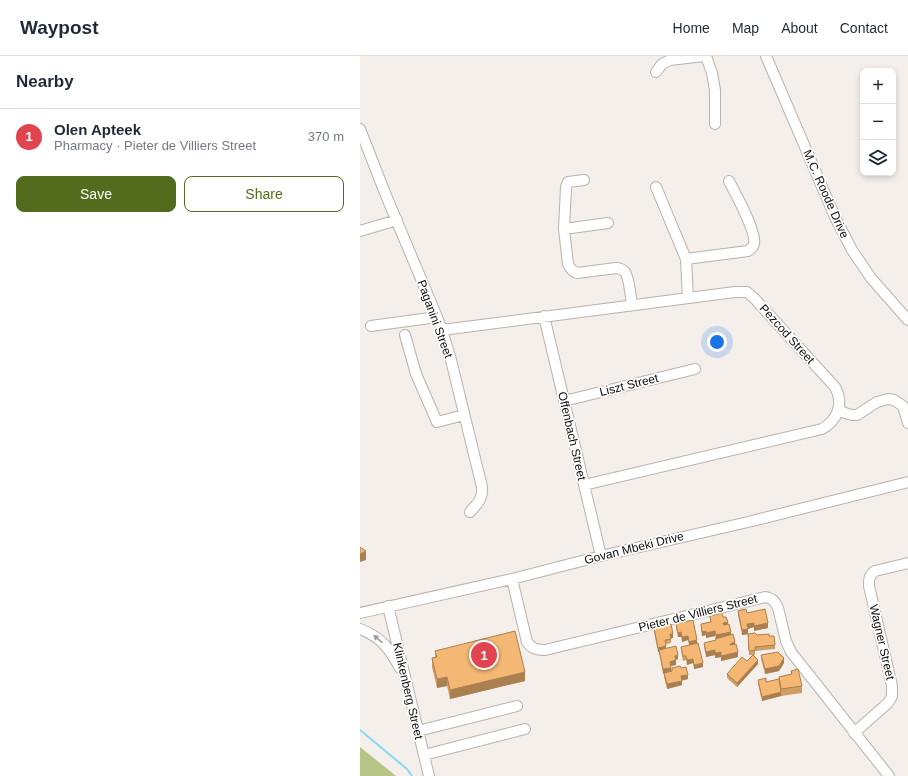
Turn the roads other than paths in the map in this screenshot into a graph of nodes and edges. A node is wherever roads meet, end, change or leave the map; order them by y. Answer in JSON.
{"nodes":[{"id":1,"x":705,"y":56,"type":"edge"},
{"id":2,"x":766,"y":56,"type":"edge"},
{"id":3,"x":656,"y":72,"type":"dead end"},
{"id":4,"x":715,"y":124,"type":"dead end"},
{"id":5,"x":360,"y":129,"type":"edge"},
{"id":6,"x":584,"y":180,"type":"dead end"},
{"id":7,"x":729,"y":181,"type":"dead end"},
{"id":8,"x":656,"y":187,"type":"dead end"},
{"id":9,"x":397,"y":220,"type":"junction"},
{"id":10,"x":608,"y":224,"type":"dead end"},
{"id":11,"x":564,"y":229,"type":"junction"},
{"id":12,"x":360,"y":231,"type":"edge"},
{"id":13,"x":686,"y":259,"type":"junction"},
{"id":14,"x":688,"y":298,"type":"junction"},
{"id":15,"x":632,"y":305,"type":"junction"},
{"id":16,"x":544,"y":316,"type":"junction"},
{"id":17,"x":437,"y":317,"type":"junction"},
{"id":18,"x":908,"y":320,"type":"edge"},
{"id":19,"x":371,"y":326,"type":"dead end"},
{"id":20,"x":442,"y":330,"type":"junction"},
{"id":21,"x":405,"y":335,"type":"dead end"},
{"id":22,"x":695,"y":369,"type":"dead end"},
{"id":23,"x":564,"y":401,"type":"junction"},
{"id":24,"x":838,"y":409,"type":"junction"},
{"id":25,"x":464,"y":415,"type":"junction"},
{"id":26,"x":908,"y":423,"type":"edge"},
{"id":27,"x":908,"y":482,"type":"edge"},
{"id":28,"x":584,"y":485,"type":"junction"},
{"id":29,"x":470,"y":512,"type":"dead end"},
{"id":30,"x":601,"y":556,"type":"junction"},
{"id":31,"x":908,"y":563,"type":"edge"},
{"id":32,"x":512,"y":578,"type":"junction"},
{"id":33,"x":388,"y":606,"type":"junction"},
{"id":34,"x":360,"y":613,"type":"edge"},
{"id":35,"x":360,"y":629,"type":"edge"},
{"id":36,"x":405,"y":679,"type":"junction"},
{"id":37,"x":517,"y":706,"type":"dead end"},
{"id":38,"x":525,"y":729,"type":"dead end"},
{"id":39,"x":418,"y":731,"type":"junction"},
{"id":40,"x":854,"y":733,"type":"junction"},
{"id":41,"x":424,"y":755,"type":"junction"},
{"id":42,"x":429,"y":776,"type":"edge"},
{"id":43,"x":889,"y":776,"type":"edge"}],
"edges":[{"from":1,"to":3,"type":"street"},
{"from":1,"to":4,"type":"street"},
{"from":2,"to":18,"type":"street","name":"M.C. Roode Drive"},
{"from":5,"to":9,"type":"street","name":"Paganini Street"},
{"from":6,"to":11,"type":"street"},
{"from":7,"to":13,"type":"street"},
{"from":8,"to":13,"type":"street"},
{"from":9,"to":12,"type":"street"},
{"from":9,"to":17,"type":"street","name":"Paganini Street"},
{"from":10,"to":11,"type":"street"},
{"from":11,"to":15,"type":"street"},
{"from":13,"to":14,"type":"street"},
{"from":14,"to":15,"type":"street","name":"Pezcod Street"},
{"from":14,"to":24,"type":"street","name":"Pezcod Street"},
{"from":15,"to":16,"type":"street","name":"Pezcod Street"},
{"from":16,"to":20,"type":"street","name":"Pezcod Street"},
{"from":16,"to":23,"type":"street","name":"Offenbach Street"},
{"from":17,"to":19,"type":"street"},
{"from":17,"to":20,"type":"street","name":"Paganini Street"},
{"from":20,"to":25,"type":"street","name":"Paganini Street"},
{"from":21,"to":25,"type":"street"},
{"from":22,"to":23,"type":"street","name":"Liszt Street"},
{"from":23,"to":28,"type":"street","name":"Offenbach Street"},
{"from":24,"to":26,"type":"street"},
{"from":24,"to":28,"type":"street"},
{"from":25,"to":29,"type":"street","name":"Paganini Street"},
{"from":27,"to":30,"type":"street","name":"Govan Mbeki Drive"},
{"from":28,"to":30,"type":"street","name":"Offenbach Street"},
{"from":30,"to":32,"type":"street","name":"Govan Mbeki Drive"},
{"from":31,"to":40,"type":"street","name":"Wagner Street"},
{"from":32,"to":33,"type":"street","name":"Govan Mbeki Drive"},
{"from":32,"to":40,"type":"street","name":"Pieter de Villiers Street"},
{"from":33,"to":34,"type":"street","name":"Govan Mbeki Drive"},
{"from":33,"to":36,"type":"street","name":"Klinkenberg Street"},
{"from":36,"to":35,"type":"street","one_way":true},
{"from":36,"to":39,"type":"street","name":"Klinkenberg Street"},
{"from":37,"to":39,"type":"street"},
{"from":38,"to":41,"type":"street"},
{"from":39,"to":41,"type":"street","name":"Klinkenberg Street"},
{"from":40,"to":43,"type":"street","name":"Pieter de Villiers Street"},
{"from":41,"to":42,"type":"street","name":"Klinkenberg Street"}]}
